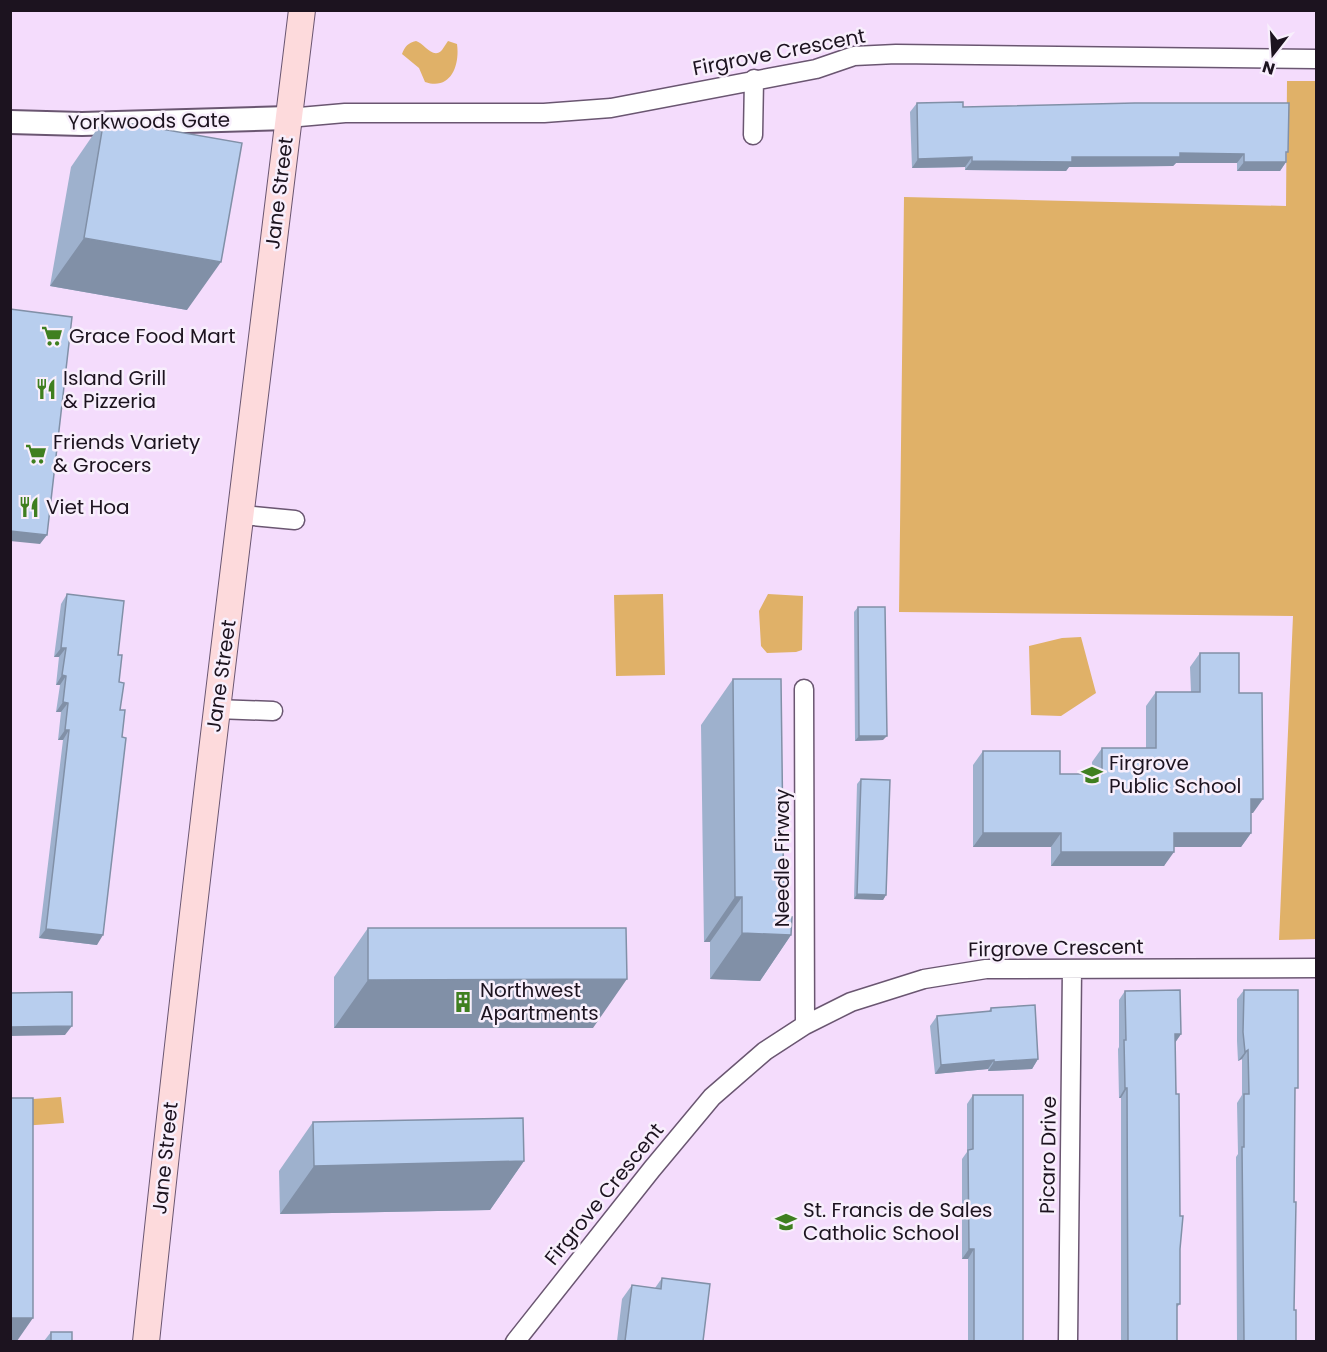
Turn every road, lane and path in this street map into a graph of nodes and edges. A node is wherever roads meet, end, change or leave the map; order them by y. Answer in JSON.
{"nodes":[{"id":1,"x":302,"y":10,"type":"edge"},
{"id":2,"x":1317,"y":59,"type":"edge"},
{"id":3,"x":754,"y":79,"type":"junction"},
{"id":4,"x":288,"y":118,"type":"junction"},
{"id":5,"x":10,"y":122,"type":"edge"},
{"id":6,"x":753,"y":135,"type":"dead end"},
{"id":7,"x":242,"y":515,"type":"junction"},
{"id":8,"x":295,"y":520,"type":"dead end"},
{"id":9,"x":804,"y":689,"type":"dead end"},
{"id":10,"x":216,"y":709,"type":"junction"},
{"id":11,"x":273,"y":711,"type":"dead end"},
{"id":12,"x":1317,"y":968,"type":"edge"},
{"id":13,"x":1072,"y":969,"type":"junction"},
{"id":14,"x":805,"y":1026,"type":"junction"},
{"id":15,"x":146,"y":1341,"type":"edge"},
{"id":16,"x":515,"y":1341,"type":"edge"},
{"id":17,"x":1068,"y":1341,"type":"edge"}],
"edges":[{"from":1,"to":4,"type":"main road","name":"Jane Street"},
{"from":2,"to":3,"type":"street","name":"Firgrove Crescent"},
{"from":3,"to":4,"type":"street","name":"Firgrove Crescent"},
{"from":3,"to":6,"type":"street"},
{"from":4,"to":5,"type":"street","name":"Yorkwoods Gate"},
{"from":4,"to":7,"type":"main road","name":"Jane Street"},
{"from":7,"to":8,"type":"street"},
{"from":7,"to":10,"type":"main road","name":"Jane Street"},
{"from":9,"to":14,"type":"street","name":"Needle Firway"},
{"from":10,"to":11,"type":"street"},
{"from":10,"to":15,"type":"main road","name":"Jane Street"},
{"from":12,"to":13,"type":"street","name":"Firgrove Crescent"},
{"from":13,"to":14,"type":"street","name":"Firgrove Crescent"},
{"from":13,"to":17,"type":"street","name":"Picaro Drive"},
{"from":14,"to":16,"type":"street","name":"Firgrove Crescent"}]}
